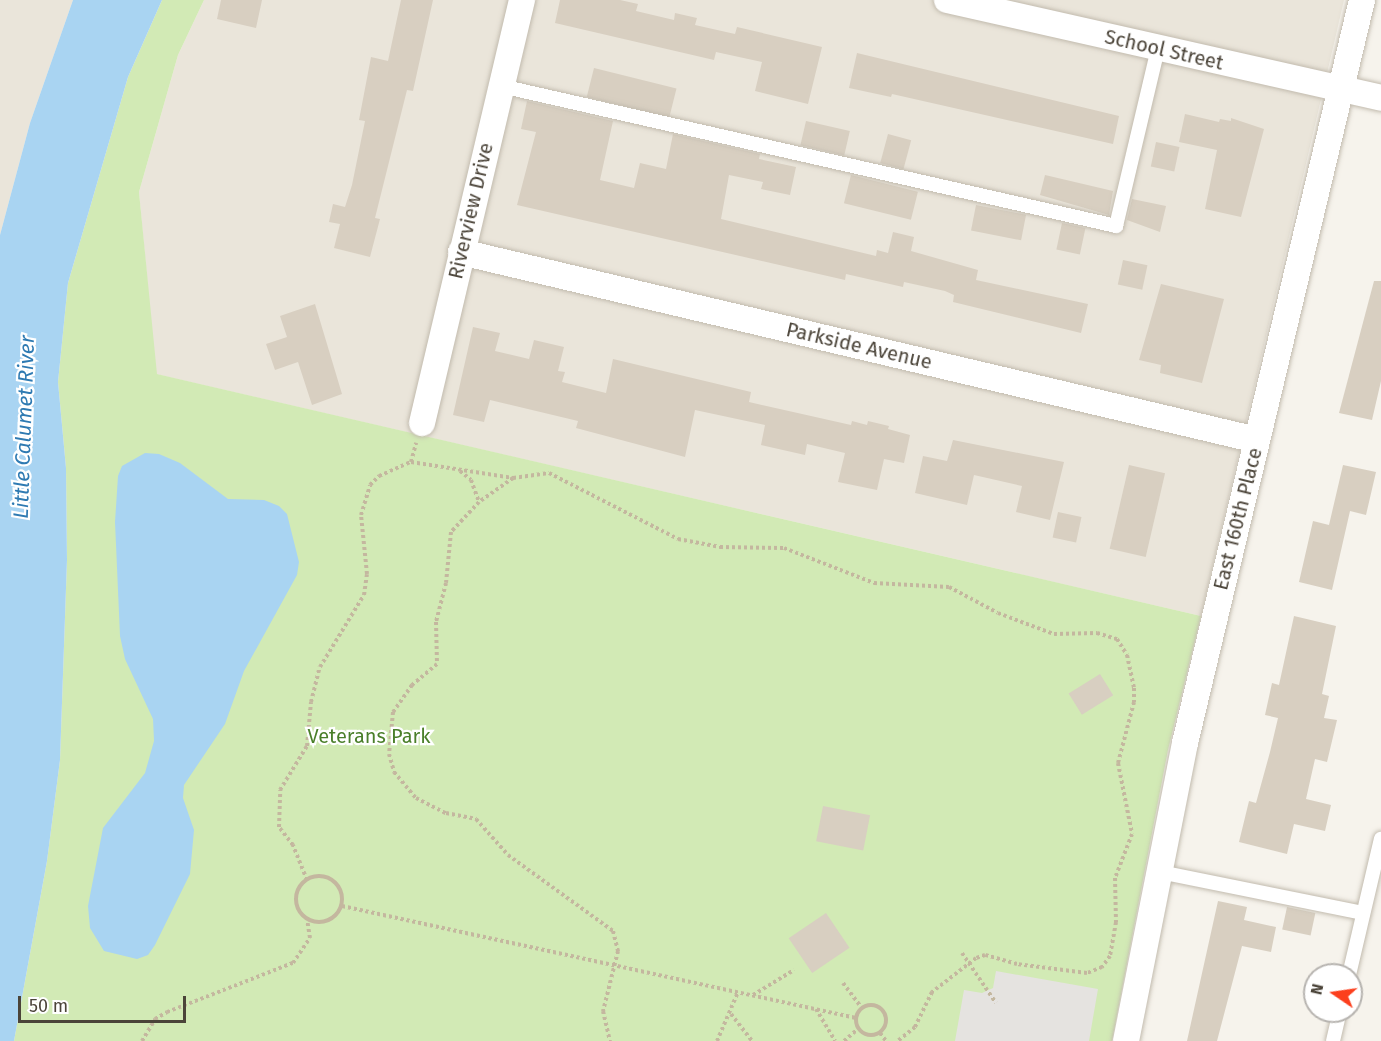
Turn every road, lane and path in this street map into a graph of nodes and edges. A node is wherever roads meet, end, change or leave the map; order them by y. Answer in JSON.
{"nodes":[{"id":1,"x":522,"y":0,"type":"edge"},
{"id":2,"x":947,"y":0,"type":"edge"},
{"id":3,"x":1362,"y":0,"type":"edge"},
{"id":4,"x":1158,"y":49,"type":"junction"},
{"id":5,"x":501,"y":86,"type":"junction"},
{"id":6,"x":1341,"y":89,"type":"junction"},
{"id":7,"x":1381,"y":98,"type":"edge"},
{"id":8,"x":461,"y":252,"type":"junction"},
{"id":9,"x":422,"y":423,"type":"dead end"},
{"id":10,"x":1257,"y":440,"type":"junction"},
{"id":11,"x":459,"y":471,"type":"junction"},
{"id":12,"x":513,"y":478,"type":"junction"},
{"id":13,"x":479,"y":502,"type":"junction"},
{"id":14,"x":1381,"y":839,"type":"edge"},
{"id":15,"x":1160,"y":872,"type":"junction"},
{"id":16,"x":307,"y":880,"type":"junction"},
{"id":17,"x":342,"y":906,"type":"junction"},
{"id":18,"x":1363,"y":913,"type":"junction"},
{"id":19,"x":307,"y":919,"type":"junction"},
{"id":20,"x":962,"y":953,"type":"dead end"},
{"id":21,"x":969,"y":963,"type":"junction"},
{"id":22,"x":1351,"y":963,"type":"edge"},
{"id":23,"x":616,"y":966,"type":"junction"},
{"id":24,"x":794,"y":970,"type":"dead end"},
{"id":25,"x":843,"y":983,"type":"dead end"},
{"id":26,"x":738,"y":992,"type":"junction"},
{"id":27,"x":752,"y":995,"type":"junction"},
{"id":28,"x":996,"y":1003,"type":"dead end"},
{"id":29,"x":862,"y":1008,"type":"junction"},
{"id":30,"x":816,"y":1009,"type":"junction"},
{"id":31,"x":731,"y":1014,"type":"junction"},
{"id":32,"x":856,"y":1018,"type":"junction"},
{"id":33,"x":1337,"y":1023,"type":"edge"},
{"id":34,"x":858,"y":1029,"type":"junction"},
{"id":35,"x":880,"y":1033,"type":"junction"},
{"id":36,"x":142,"y":1041,"type":"edge"},
{"id":37,"x":610,"y":1041,"type":"edge"},
{"id":38,"x":717,"y":1041,"type":"edge"},
{"id":39,"x":752,"y":1041,"type":"edge"},
{"id":40,"x":835,"y":1041,"type":"edge"},
{"id":41,"x":844,"y":1041,"type":"edge"},
{"id":42,"x":886,"y":1041,"type":"edge"},
{"id":43,"x":898,"y":1041,"type":"edge"},
{"id":44,"x":1126,"y":1041,"type":"edge"},
{"id":45,"x":1333,"y":1041,"type":"edge"}],
"edges":[{"from":1,"to":5,"type":"street","name":"Riverview Drive"},
{"from":2,"to":4,"type":"street","name":"School Street"},
{"from":3,"to":6,"type":"street","name":"East 160th Place"},
{"from":4,"to":5,"type":"lane"},
{"from":4,"to":6,"type":"street","name":"School Street"},
{"from":5,"to":8,"type":"street","name":"Riverview Drive"},
{"from":6,"to":7,"type":"street","name":"School Street"},
{"from":6,"to":10,"type":"street","name":"East 160th Place"},
{"from":8,"to":9,"type":"street","name":"Riverview Drive"},
{"from":8,"to":10,"type":"street","name":"Parkside Avenue"},
{"from":10,"to":15,"type":"street","name":"East 160th Place"},
{"from":11,"to":12,"type":"path"},
{"from":11,"to":13,"type":"path"},
{"from":11,"to":16,"type":"path"},
{"from":12,"to":13,"type":"path"},
{"from":12,"to":21,"type":"path"},
{"from":13,"to":23,"type":"path"},
{"from":14,"to":18,"type":"lane"},
{"from":15,"to":18,"type":"lane"},
{"from":15,"to":44,"type":"street","name":"East 160th Place"},
{"from":16,"to":17,"type":"path"},
{"from":16,"to":19,"type":"path"},
{"from":17,"to":19,"type":"path"},
{"from":17,"to":23,"type":"path"},
{"from":18,"to":22,"type":"lane"},
{"from":19,"to":36,"type":"path"},
{"from":20,"to":21,"type":"path"},
{"from":21,"to":28,"type":"path"},
{"from":21,"to":43,"type":"path"},
{"from":23,"to":26,"type":"path"},
{"from":23,"to":37,"type":"path"},
{"from":24,"to":27,"type":"path"},
{"from":25,"to":29,"type":"path"},
{"from":26,"to":27,"type":"path"},
{"from":26,"to":31,"type":"path"},
{"from":27,"to":30,"type":"path"},
{"from":29,"to":32,"type":"path"},
{"from":29,"to":35,"type":"path"},
{"from":30,"to":32,"type":"path"},
{"from":30,"to":40,"type":"path"},
{"from":31,"to":38,"type":"path"},
{"from":31,"to":39,"type":"path"},
{"from":32,"to":34,"type":"path"},
{"from":33,"to":45,"type":"lane"},
{"from":34,"to":35,"type":"path"},
{"from":34,"to":41,"type":"path"},
{"from":35,"to":42,"type":"path"}]}
